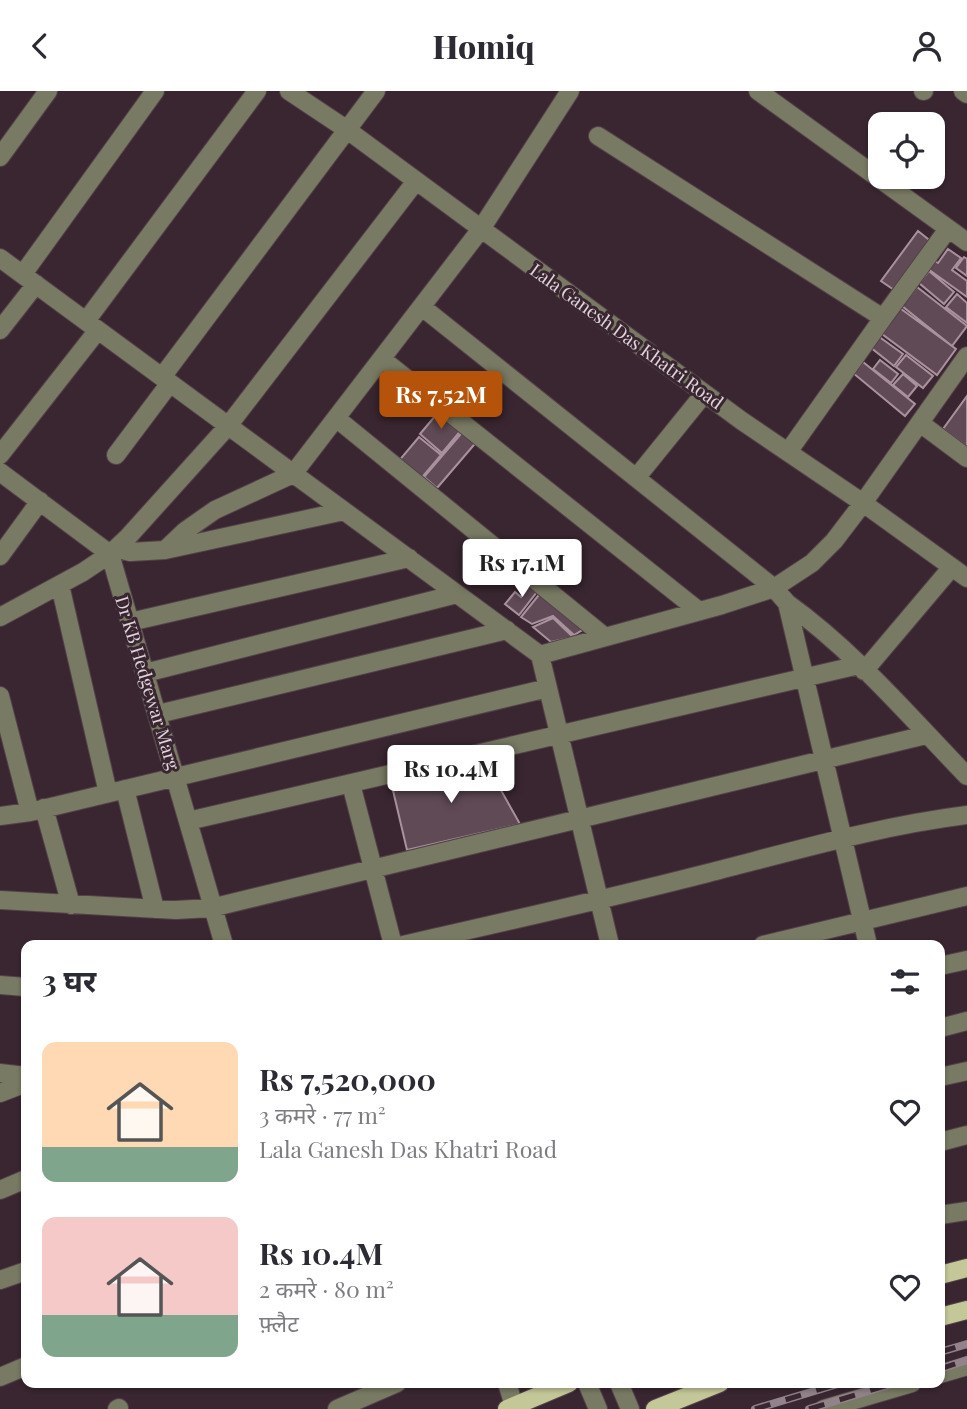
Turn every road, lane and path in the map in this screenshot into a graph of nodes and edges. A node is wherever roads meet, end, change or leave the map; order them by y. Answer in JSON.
{"nodes":[{"id":1,"x":48,"y":91,"type":"edge"},
{"id":2,"x":155,"y":91,"type":"edge"},
{"id":3,"x":257,"y":91,"type":"edge"},
{"id":4,"x":289,"y":91,"type":"edge"},
{"id":5,"x":376,"y":91,"type":"edge"},
{"id":6,"x":570,"y":91,"type":"edge"},
{"id":7,"x":763,"y":92,"type":"edge"},
{"id":8,"x":346,"y":129,"type":"junction"},
{"id":9,"x":598,"y":136,"type":"dead end"},
{"id":10,"x":0,"y":157,"type":"edge"},
{"id":11,"x":416,"y":181,"type":"junction"},
{"id":12,"x":481,"y":229,"type":"junction"},
{"id":13,"x":948,"y":229,"type":"junction"},
{"id":14,"x":967,"y":242,"type":"edge"},
{"id":15,"x":0,"y":258,"type":"edge"},
{"id":16,"x":29,"y":279,"type":"junction"},
{"id":17,"x":422,"y":307,"type":"junction"},
{"id":18,"x":883,"y":318,"type":"junction"},
{"id":19,"x":92,"y":326,"type":"junction"},
{"id":20,"x":0,"y":330,"type":"edge"},
{"id":21,"x":967,"y":356,"type":"edge"},
{"id":22,"x":382,"y":359,"type":"junction"},
{"id":23,"x":166,"y":380,"type":"junction"},
{"id":24,"x":704,"y":394,"type":"junction"},
{"id":25,"x":336,"y":418,"type":"junction"},
{"id":26,"x":920,"y":423,"type":"junction"},
{"id":27,"x":228,"y":426,"type":"junction"},
{"id":28,"x":788,"y":452,"type":"junction"},
{"id":29,"x":0,"y":455,"type":"edge"},
{"id":30,"x":116,"y":455,"type":"dead end"},
{"id":31,"x":967,"y":458,"type":"edge"},
{"id":32,"x":0,"y":471,"type":"edge"},
{"id":33,"x":293,"y":474,"type":"junction"},
{"id":34,"x":636,"y":478,"type":"junction"},
{"id":35,"x":40,"y":501,"type":"junction"},
{"id":36,"x":863,"y":503,"type":"junction"},
{"id":37,"x":344,"y":511,"type":"junction"},
{"id":38,"x":165,"y":550,"type":"junction"},
{"id":39,"x":113,"y":551,"type":"junction"},
{"id":40,"x":0,"y":556,"type":"edge"},
{"id":41,"x":408,"y":558,"type":"junction"},
{"id":42,"x":952,"y":566,"type":"junction"},
{"id":43,"x":967,"y":578,"type":"edge"},
{"id":44,"x":60,"y":585,"type":"junction"},
{"id":45,"x":774,"y":588,"type":"junction"},
{"id":46,"x":457,"y":594,"type":"junction"},
{"id":47,"x":787,"y":603,"type":"junction"},
{"id":48,"x":699,"y":611,"type":"junction"},
{"id":49,"x":0,"y":617,"type":"edge"},
{"id":50,"x":130,"y":622,"type":"junction"},
{"id":51,"x":506,"y":630,"type":"junction"},
{"id":52,"x":605,"y":637,"type":"junction"},
{"id":53,"x":540,"y":655,"type":"junction"},
{"id":54,"x":861,"y":668,"type":"junction"},
{"id":55,"x":145,"y":673,"type":"junction"},
{"id":56,"x":804,"y":678,"type":"junction"},
{"id":57,"x":548,"y":688,"type":"junction"},
{"id":58,"x":0,"y":696,"type":"edge"},
{"id":59,"x":158,"y":714,"type":"junction"},
{"id":60,"x":926,"y":734,"type":"junction"},
{"id":61,"x":559,"y":735,"type":"junction"},
{"id":62,"x":823,"y":760,"type":"junction"},
{"id":63,"x":176,"y":776,"type":"junction"},
{"id":64,"x":967,"y":776,"type":"edge"},
{"id":65,"x":351,"y":784,"type":"junction"},
{"id":66,"x":116,"y":791,"type":"junction"},
{"id":67,"x":37,"y":810,"type":"junction"},
{"id":68,"x":967,"y":815,"type":"edge"},
{"id":69,"x":0,"y":816,"type":"edge"},
{"id":70,"x":579,"y":820,"type":"junction"},
{"id":71,"x":188,"y":821,"type":"junction"},
{"id":72,"x":842,"y":839,"type":"junction"},
{"id":73,"x":373,"y":868,"type":"junction"},
{"id":74,"x":967,"y":895,"type":"edge"},
{"id":75,"x":1,"y":897,"type":"edge"},
{"id":76,"x":598,"y":901,"type":"junction"},
{"id":77,"x":71,"y":905,"type":"junction"},
{"id":78,"x":211,"y":908,"type":"junction"},
{"id":79,"x":155,"y":909,"type":"junction"},
{"id":80,"x":862,"y":921,"type":"junction"},
{"id":81,"x":222,"y":940,"type":"edge"},
{"id":82,"x":392,"y":940,"type":"edge"},
{"id":83,"x":425,"y":940,"type":"edge"},
{"id":84,"x":609,"y":940,"type":"edge"},
{"id":85,"x":784,"y":940,"type":"edge"},
{"id":86,"x":867,"y":940,"type":"edge"},
{"id":87,"x":967,"y":960,"type":"edge"},
{"id":88,"x":945,"y":965,"type":"edge"},
{"id":89,"x":0,"y":985,"type":"edge"},
{"id":90,"x":21,"y":987,"type":"edge"},
{"id":91,"x":967,"y":1021,"type":"edge"},
{"id":92,"x":945,"y":1027,"type":"edge"},
{"id":93,"x":967,"y":1071,"type":"edge"},
{"id":94,"x":0,"y":1073,"type":"edge"},
{"id":95,"x":21,"y":1075,"type":"edge"},
{"id":96,"x":945,"y":1076,"type":"edge"},
{"id":97,"x":21,"y":1085,"type":"edge"},
{"id":98,"x":0,"y":1093,"type":"edge"},
{"id":99,"x":967,"y":1135,"type":"edge"},
{"id":100,"x":945,"y":1141,"type":"edge"},
{"id":101,"x":21,"y":1181,"type":"edge"},
{"id":102,"x":0,"y":1190,"type":"edge"},
{"id":103,"x":967,"y":1211,"type":"edge"},
{"id":104,"x":945,"y":1214,"type":"edge"},
{"id":105,"x":967,"y":1268,"type":"edge"},
{"id":106,"x":21,"y":1273,"type":"edge"},
{"id":107,"x":945,"y":1274,"type":"edge"},
{"id":108,"x":0,"y":1280,"type":"edge"},
{"id":109,"x":967,"y":1310,"type":"edge"},
{"id":110,"x":945,"y":1316,"type":"edge"},
{"id":111,"x":967,"y":1366,"type":"edge"},
{"id":112,"x":21,"y":1368,"type":"edge"},
{"id":113,"x":945,"y":1373,"type":"edge"},
{"id":114,"x":0,"y":1377,"type":"edge"},
{"id":115,"x":385,"y":1388,"type":"edge"},
{"id":116,"x":508,"y":1388,"type":"edge"},
{"id":117,"x":557,"y":1388,"type":"edge"},
{"id":118,"x":589,"y":1388,"type":"edge"},
{"id":119,"x":621,"y":1388,"type":"edge"},
{"id":120,"x":708,"y":1388,"type":"edge"},
{"id":121,"x":895,"y":1388,"type":"edge"},
{"id":122,"x":510,"y":1408,"type":"edge"},
{"id":123,"x":337,"y":1409,"type":"edge"},
{"id":124,"x":598,"y":1409,"type":"edge"},
{"id":125,"x":630,"y":1409,"type":"edge"},
{"id":126,"x":655,"y":1409,"type":"edge"},
{"id":127,"x":824,"y":1409,"type":"edge"}],
"edges":[{"from":1,"to":10,"type":"street"},
{"from":2,"to":16,"type":"street"},
{"from":3,"to":19,"type":"street"},
{"from":4,"to":8,"type":"street","name":"Lala Ganesh Das Khatri Road"},
{"from":5,"to":8,"type":"street"},
{"from":6,"to":12,"type":"street"},
{"from":7,"to":13,"type":"street"},
{"from":8,"to":11,"type":"street","name":"Lala Ganesh Das Khatri Road"},
{"from":8,"to":23,"type":"street"},
{"from":9,"to":18,"type":"street"},
{"from":11,"to":12,"type":"street","name":"Lala Ganesh Das Khatri Road"},
{"from":11,"to":27,"type":"street"},
{"from":12,"to":17,"type":"street"},
{"from":12,"to":24,"type":"street","name":"Lala Ganesh Das Khatri Road"},
{"from":13,"to":14,"type":"street"},
{"from":13,"to":18,"type":"street"},
{"from":15,"to":16,"type":"street"},
{"from":16,"to":19,"type":"street"},
{"from":16,"to":20,"type":"street"},
{"from":17,"to":22,"type":"street"},
{"from":17,"to":34,"type":"street"},
{"from":18,"to":28,"type":"street"},
{"from":19,"to":23,"type":"street"},
{"from":19,"to":29,"type":"street"},
{"from":21,"to":26,"type":"street"},
{"from":22,"to":25,"type":"street"},
{"from":22,"to":48,"type":"street"},
{"from":23,"to":27,"type":"street"},
{"from":23,"to":30,"type":"street"},
{"from":24,"to":28,"type":"street","name":"Lala Ganesh Das Khatri Road"},
{"from":24,"to":34,"type":"street"},
{"from":25,"to":33,"type":"street"},
{"from":25,"to":52,"type":"street"},
{"from":26,"to":31,"type":"street"},
{"from":26,"to":36,"type":"street"},
{"from":27,"to":33,"type":"street"},
{"from":27,"to":39,"type":"street"},
{"from":28,"to":36,"type":"street","name":"Lala Ganesh Das Khatri Road"},
{"from":32,"to":35,"type":"street"},
{"from":33,"to":37,"type":"street"},
{"from":33,"to":38,"type":"street"},
{"from":34,"to":45,"type":"street"},
{"from":35,"to":39,"type":"street"},
{"from":35,"to":40,"type":"street"},
{"from":36,"to":42,"type":"street","name":"Lala Ganesh Das Khatri Road"},
{"from":36,"to":45,"type":"street"},
{"from":37,"to":38,"type":"street"},
{"from":37,"to":41,"type":"street"},
{"from":38,"to":39,"type":"street"},
{"from":39,"to":44,"type":"street"},
{"from":39,"to":50,"type":"street","name":"Dr KB Hedgewar Marg"},
{"from":41,"to":46,"type":"street"},
{"from":41,"to":50,"type":"street"},
{"from":42,"to":43,"type":"street","name":"Lala Ganesh Das Khatri Road"},
{"from":42,"to":54,"type":"street"},
{"from":44,"to":49,"type":"street"},
{"from":44,"to":66,"type":"street"},
{"from":45,"to":47,"type":"street"},
{"from":45,"to":48,"type":"street"},
{"from":46,"to":51,"type":"street"},
{"from":46,"to":55,"type":"street"},
{"from":47,"to":54,"type":"street"},
{"from":47,"to":56,"type":"street"},
{"from":48,"to":52,"type":"street"},
{"from":50,"to":55,"type":"street","name":"Dr KB Hedgewar Marg"},
{"from":51,"to":53,"type":"street"},
{"from":51,"to":59,"type":"street"},
{"from":52,"to":53,"type":"street"},
{"from":53,"to":57,"type":"street"},
{"from":54,"to":56,"type":"street"},
{"from":54,"to":60,"type":"street"},
{"from":55,"to":59,"type":"street","name":"Dr KB Hedgewar Marg"},
{"from":56,"to":61,"type":"street"},
{"from":56,"to":62,"type":"street"},
{"from":57,"to":61,"type":"street"},
{"from":57,"to":63,"type":"street"},
{"from":58,"to":67,"type":"street"},
{"from":59,"to":63,"type":"street","name":"Dr KB Hedgewar Marg"},
{"from":60,"to":62,"type":"street"},
{"from":60,"to":64,"type":"street"},
{"from":61,"to":65,"type":"street"},
{"from":61,"to":70,"type":"street"},
{"from":62,"to":70,"type":"street"},
{"from":62,"to":72,"type":"street"},
{"from":63,"to":66,"type":"street"},
{"from":63,"to":71,"type":"street","name":"Dr KB Hedgewar Marg"},
{"from":65,"to":71,"type":"street"},
{"from":65,"to":73,"type":"street"},
{"from":66,"to":67,"type":"street"},
{"from":66,"to":79,"type":"street"},
{"from":67,"to":69,"type":"street"},
{"from":67,"to":77,"type":"street"},
{"from":68,"to":72,"type":"street"},
{"from":70,"to":73,"type":"street"},
{"from":70,"to":76,"type":"street"},
{"from":71,"to":78,"type":"street","name":"Dr KB Hedgewar Marg"},
{"from":72,"to":76,"type":"street"},
{"from":72,"to":80,"type":"street"},
{"from":73,"to":78,"type":"street"},
{"from":73,"to":82,"type":"street"},
{"from":74,"to":80,"type":"street"},
{"from":75,"to":77,"type":"street"},
{"from":76,"to":83,"type":"street"},
{"from":76,"to":84,"type":"street"},
{"from":77,"to":79,"type":"street"},
{"from":78,"to":79,"type":"street"},
{"from":78,"to":81,"type":"street","name":"Dr KB Hedgewar Marg"},
{"from":80,"to":85,"type":"street"},
{"from":80,"to":86,"type":"street"},
{"from":87,"to":88,"type":"street"},
{"from":89,"to":90,"type":"street"},
{"from":91,"to":92,"type":"street"},
{"from":93,"to":96,"type":"street"},
{"from":94,"to":95,"type":"street"},
{"from":97,"to":98,"type":"street"},
{"from":99,"to":100,"type":"street"},
{"from":101,"to":102,"type":"street"},
{"from":103,"to":104,"type":"street"},
{"from":105,"to":107,"type":"main road"},
{"from":106,"to":108,"type":"street"},
{"from":109,"to":110,"type":"main road"},
{"from":111,"to":113,"type":"street"},
{"from":112,"to":114,"type":"street"},
{"from":115,"to":123,"type":"street"},
{"from":116,"to":122,"type":"street"},
{"from":117,"to":122,"type":"main road"},
{"from":118,"to":124,"type":"street"},
{"from":119,"to":125,"type":"street"},
{"from":120,"to":126,"type":"main road"},
{"from":121,"to":127,"type":"street"}]}
